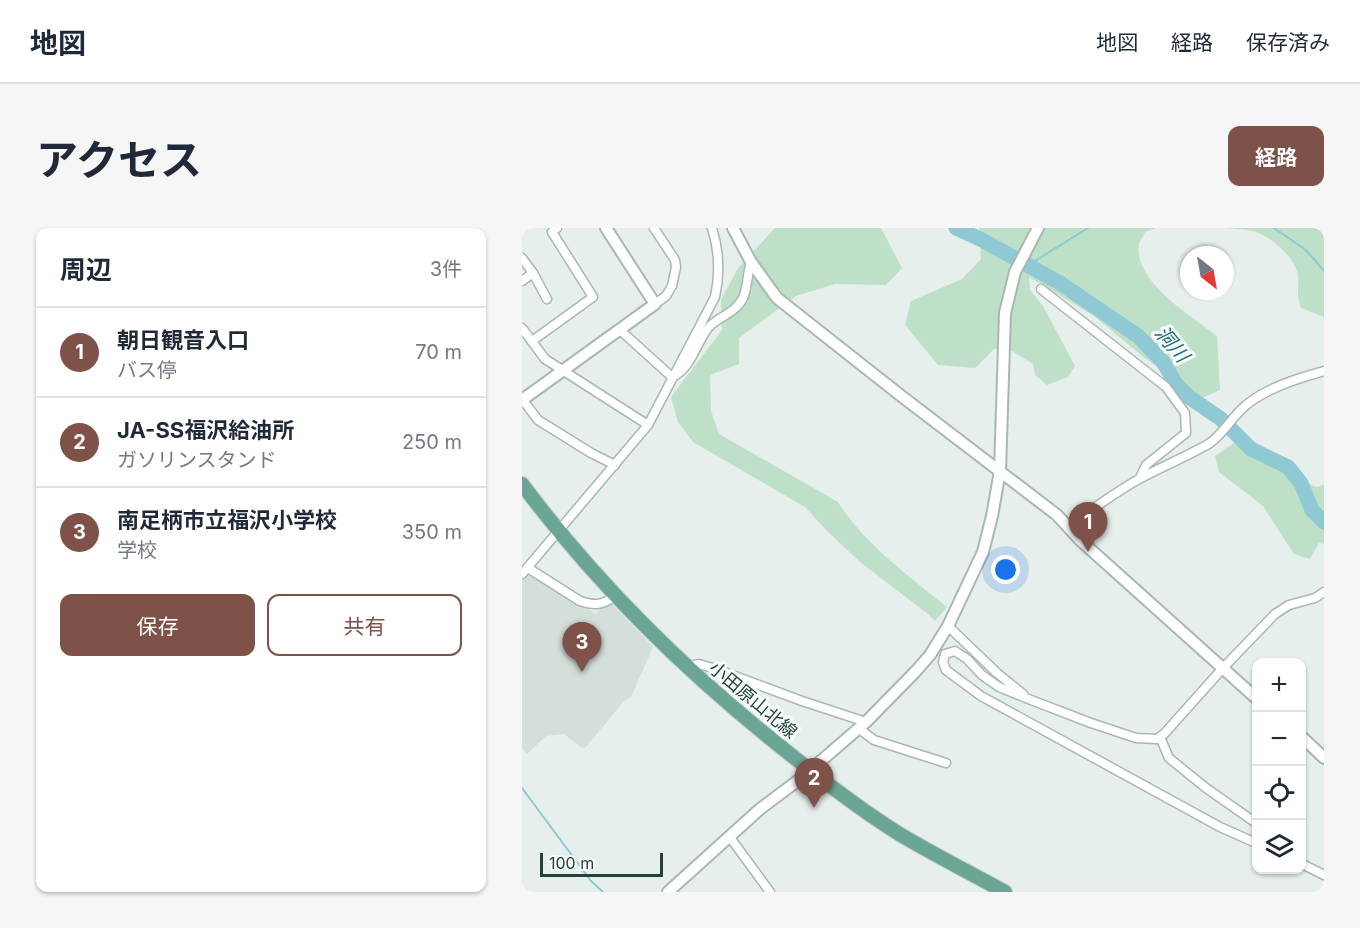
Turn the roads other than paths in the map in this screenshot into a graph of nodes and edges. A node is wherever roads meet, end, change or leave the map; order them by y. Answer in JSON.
{"nodes":[{"id":1,"x":557,"y":228,"type":"edge"},
{"id":2,"x":606,"y":228,"type":"edge"},
{"id":3,"x":654,"y":228,"type":"edge"},
{"id":4,"x":712,"y":228,"type":"edge"},
{"id":5,"x":733,"y":228,"type":"edge"},
{"id":6,"x":1038,"y":228,"type":"edge"},
{"id":7,"x":522,"y":258,"type":"edge"},
{"id":8,"x":751,"y":262,"type":"junction"},
{"id":9,"x":533,"y":273,"type":"junction"},
{"id":10,"x":522,"y":281,"type":"edge"},
{"id":11,"x":1041,"y":289,"type":"dead end"},
{"id":12,"x":548,"y":299,"type":"dead end"},
{"id":13,"x":655,"y":304,"type":"junction"},
{"id":14,"x":522,"y":328,"type":"edge"},
{"id":15,"x":620,"y":330,"type":"junction"},
{"id":16,"x":532,"y":341,"type":"junction"},
{"id":17,"x":563,"y":370,"type":"junction"},
{"id":18,"x":1324,"y":371,"type":"edge"},
{"id":19,"x":672,"y":377,"type":"junction"},
{"id":20,"x":522,"y":399,"type":"edge"},
{"id":21,"x":648,"y":425,"type":"junction"},
{"id":22,"x":615,"y":465,"type":"junction"},
{"id":23,"x":1000,"y":471,"type":"junction"},
{"id":24,"x":1140,"y":478,"type":"junction"},
{"id":25,"x":522,"y":484,"type":"edge"},
{"id":26,"x":1068,"y":526,"type":"junction"},
{"id":27,"x":558,"y":533,"type":"junction"},
{"id":28,"x":525,"y":571,"type":"edge"},
{"id":29,"x":1324,"y":592,"type":"edge"},
{"id":30,"x":614,"y":597,"type":"junction"},
{"id":31,"x":945,"y":630,"type":"junction"},
{"id":32,"x":687,"y":667,"type":"junction"},
{"id":33,"x":1223,"y":668,"type":"junction"},
{"id":34,"x":1252,"y":694,"type":"edge"},
{"id":35,"x":1031,"y":700,"type":"junction"},
{"id":36,"x":862,"y":725,"type":"junction"},
{"id":37,"x":1160,"y":737,"type":"junction"},
{"id":38,"x":1306,"y":741,"type":"edge"},
{"id":39,"x":1324,"y":758,"type":"edge"},
{"id":40,"x":946,"y":763,"type":"dead end"},
{"id":41,"x":810,"y":771,"type":"junction"},
{"id":42,"x":1253,"y":820,"type":"edge"},
{"id":43,"x":729,"y":836,"type":"junction"},
{"id":44,"x":1252,"y":841,"type":"edge"},
{"id":45,"x":1306,"y":866,"type":"edge"},
{"id":46,"x":1324,"y":875,"type":"edge"},
{"id":47,"x":987,"y":888,"type":"edge"},
{"id":48,"x":668,"y":892,"type":"edge"},
{"id":49,"x":770,"y":892,"type":"edge"},
{"id":50,"x":1005,"y":892,"type":"edge"}],
"edges":[{"from":1,"to":16,"type":"street"},
{"from":2,"to":13,"type":"street"},
{"from":3,"to":13,"type":"street"},
{"from":4,"to":19,"type":"street"},
{"from":5,"to":8,"type":"street"},
{"from":6,"to":23,"type":"street"},
{"from":7,"to":9,"type":"street"},
{"from":8,"to":19,"type":"street"},
{"from":8,"to":23,"type":"street"},
{"from":9,"to":10,"type":"street"},
{"from":9,"to":12,"type":"street"},
{"from":11,"to":24,"type":"street"},
{"from":13,"to":15,"type":"street"},
{"from":14,"to":16,"type":"street"},
{"from":15,"to":17,"type":"street"},
{"from":15,"to":19,"type":"street"},
{"from":16,"to":17,"type":"street"},
{"from":17,"to":20,"type":"street"},
{"from":17,"to":21,"type":"street"},
{"from":18,"to":24,"type":"street"},
{"from":19,"to":21,"type":"street"},
{"from":20,"to":22,"type":"street"},
{"from":21,"to":22,"type":"street"},
{"from":22,"to":27,"type":"street"},
{"from":23,"to":26,"type":"street"},
{"from":23,"to":31,"type":"street"},
{"from":24,"to":26,"type":"street"},
{"from":25,"to":27,"type":"main road","name":"小田原山北線"},
{"from":26,"to":33,"type":"street"},
{"from":27,"to":28,"type":"street"},
{"from":27,"to":30,"type":"main road","name":"小田原山北線"},
{"from":28,"to":30,"type":"street"},
{"from":29,"to":33,"type":"street"},
{"from":30,"to":32,"type":"main road","name":"小田原山北線"},
{"from":31,"to":35,"type":"street"},
{"from":31,"to":36,"type":"street"},
{"from":32,"to":36,"type":"street"},
{"from":32,"to":41,"type":"main road","name":"小田原山北線"},
{"from":33,"to":34,"type":"street"},
{"from":33,"to":37,"type":"street"},
{"from":35,"to":37,"type":"street"},
{"from":35,"to":44,"type":"street"},
{"from":36,"to":40,"type":"street"},
{"from":36,"to":41,"type":"street"},
{"from":37,"to":42,"type":"street"},
{"from":38,"to":39,"type":"street"},
{"from":41,"to":43,"type":"street"},
{"from":41,"to":47,"type":"main road","name":"小田原山北線"},
{"from":43,"to":48,"type":"street"},
{"from":43,"to":49,"type":"street"},
{"from":45,"to":46,"type":"street"},
{"from":47,"to":50,"type":"main road","name":"小田原山北線"}]}
